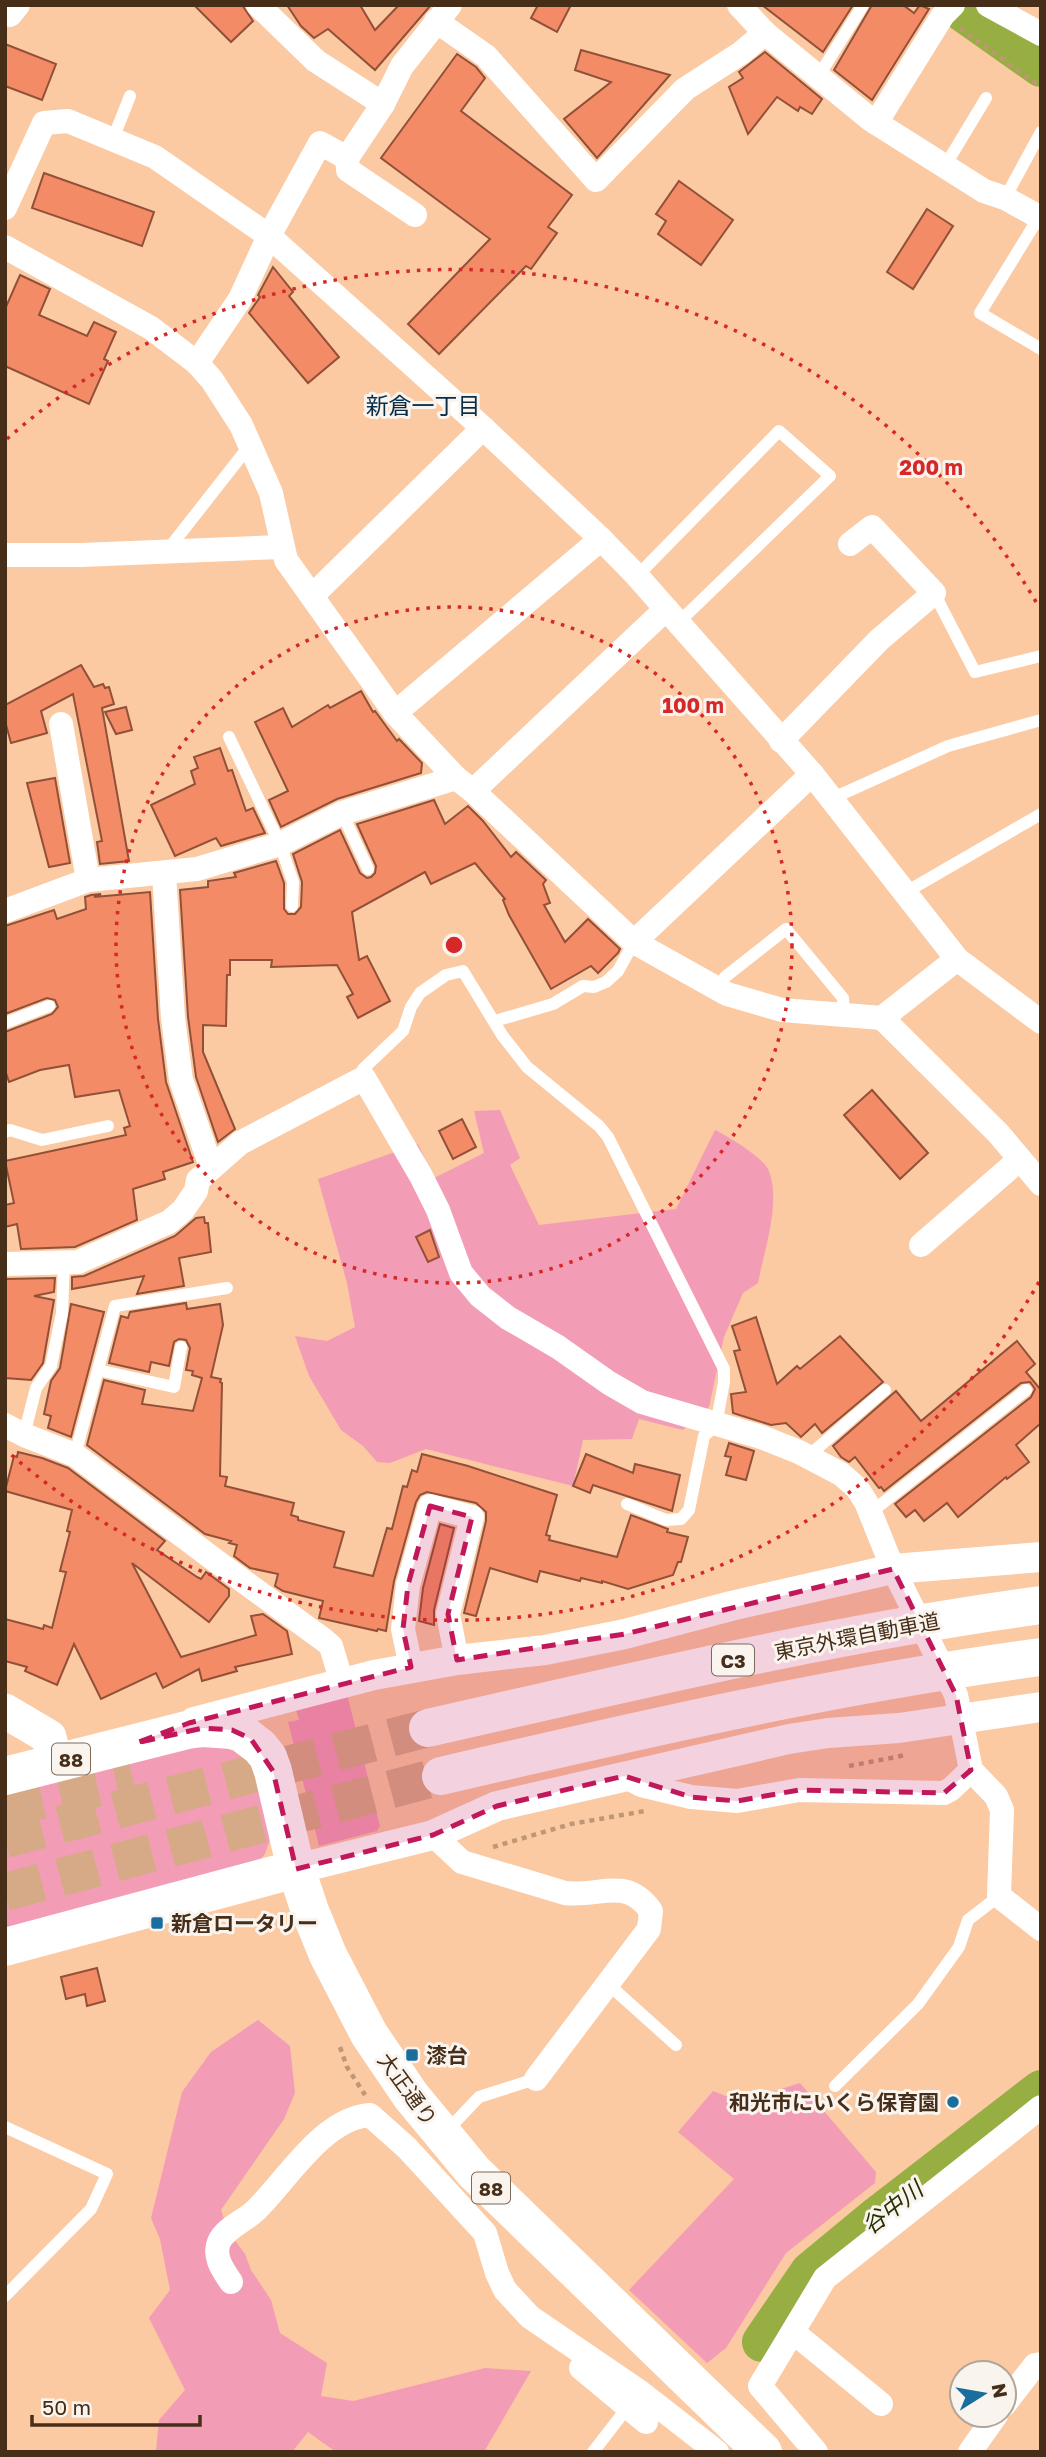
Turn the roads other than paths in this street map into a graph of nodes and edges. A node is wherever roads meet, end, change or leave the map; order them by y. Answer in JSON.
{"nodes":[{"id":1,"x":18,"y":5,"type":"edge"},
{"id":2,"x":258,"y":5,"type":"edge"},
{"id":3,"x":739,"y":5,"type":"edge"},
{"id":4,"x":863,"y":5,"type":"edge"},
{"id":5,"x":988,"y":5,"type":"edge"},
{"id":6,"x":948,"y":10,"type":"edge"},
{"id":7,"x":5,"y":12,"type":"edge"},
{"id":8,"x":443,"y":13,"type":"edge"},
{"id":9,"x":765,"y":33,"type":"junction"},
{"id":10,"x":1041,"y":34,"type":"edge"},
{"id":11,"x":818,"y":77,"type":"junction"},
{"id":12,"x":130,"y":96,"type":"dead end"},
{"id":13,"x":986,"y":98,"type":"dead end"},
{"id":14,"x":383,"y":104,"type":"junction"},
{"id":15,"x":876,"y":123,"type":"junction"},
{"id":16,"x":1041,"y":132,"type":"edge"},
{"id":17,"x":113,"y":139,"type":"junction"},
{"id":18,"x":347,"y":158,"type":"junction"},
{"id":19,"x":945,"y":166,"type":"junction"},
{"id":20,"x":1004,"y":198,"type":"junction"},
{"id":21,"x":5,"y":208,"type":"edge"},
{"id":22,"x":415,"y":215,"type":"dead end"},
{"id":23,"x":1040,"y":218,"type":"edge"},
{"id":24,"x":269,"y":236,"type":"junction"},
{"id":25,"x":6,"y":251,"type":"edge"},
{"id":26,"x":1041,"y":349,"type":"edge"},
{"id":27,"x":197,"y":363,"type":"junction"},
{"id":28,"x":483,"y":428,"type":"junction"},
{"id":29,"x":250,"y":445,"type":"junction"},
{"id":30,"x":601,"y":539,"type":"junction"},
{"id":31,"x":850,"y":544,"type":"dead end"},
{"id":32,"x":282,"y":547,"type":"junction"},
{"id":33,"x":166,"y":552,"type":"junction"},
{"id":34,"x":5,"y":555,"type":"edge"},
{"id":35,"x":637,"y":576,"type":"junction"},
{"id":36,"x":934,"y":593,"type":"junction"},
{"id":37,"x":312,"y":596,"type":"junction"},
{"id":38,"x":672,"y":616,"type":"junction"},
{"id":39,"x":1041,"y":656,"type":"edge"},
{"id":40,"x":395,"y":713,"type":"junction"},
{"id":41,"x":1041,"y":720,"type":"edge"},
{"id":42,"x":61,"y":724,"type":"dead end"},
{"id":43,"x":229,"y":737,"type":"dead end"},
{"id":44,"x":781,"y":741,"type":"junction"},
{"id":45,"x":813,"y":775,"type":"junction"},
{"id":46,"x":464,"y":785,"type":"junction"},
{"id":47,"x":831,"y":799,"type":"junction"},
{"id":48,"x":342,"y":813,"type":"junction"},
{"id":49,"x":1041,"y":814,"type":"edge"},
{"id":50,"x":280,"y":844,"type":"junction"},
{"id":51,"x":368,"y":869,"type":"dead end"},
{"id":52,"x":164,"y":873,"type":"junction"},
{"id":53,"x":88,"y":880,"type":"junction"},
{"id":54,"x":906,"y":891,"type":"junction"},
{"id":55,"x":292,"y":906,"type":"dead end"},
{"id":56,"x":5,"y":911,"type":"edge"},
{"id":57,"x":634,"y":942,"type":"junction"},
{"id":58,"x":957,"y":959,"type":"junction"},
{"id":59,"x":718,"y":989,"type":"junction"},
{"id":60,"x":49,"y":1006,"type":"dead end"},
{"id":61,"x":844,"y":1016,"type":"junction"},
{"id":62,"x":882,"y":1018,"type":"junction"},
{"id":63,"x":495,"y":1021,"type":"junction"},
{"id":64,"x":1041,"y":1022,"type":"edge"},
{"id":65,"x":5,"y":1023,"type":"edge"},
{"id":66,"x":364,"y":1078,"type":"junction"},
{"id":67,"x":108,"y":1126,"type":"dead end"},
{"id":68,"x":5,"y":1132,"type":"edge"},
{"id":69,"x":1020,"y":1159,"type":"junction"},
{"id":70,"x":211,"y":1167,"type":"junction"},
{"id":71,"x":1041,"y":1184,"type":"edge"},
{"id":72,"x":922,"y":1245,"type":"dead end"},
{"id":73,"x":64,"y":1262,"type":"junction"},
{"id":74,"x":5,"y":1264,"type":"edge"},
{"id":75,"x":227,"y":1288,"type":"dead end"},
{"id":76,"x":181,"y":1347,"type":"dead end"},
{"id":77,"x":98,"y":1370,"type":"junction"},
{"id":78,"x":885,"y":1390,"type":"dead end"},
{"id":79,"x":1026,"y":1390,"type":"dead end"},
{"id":80,"x":716,"y":1425,"type":"junction"},
{"id":81,"x":15,"y":1430,"type":"edge"},
{"id":82,"x":75,"y":1455,"type":"junction"},
{"id":83,"x":807,"y":1457,"type":"junction"},
{"id":84,"x":627,"y":1504,"type":"dead end"},
{"id":85,"x":870,"y":1513,"type":"junction"},
{"id":86,"x":1041,"y":1556,"type":"edge"},
{"id":87,"x":893,"y":1569,"type":"junction"},
{"id":88,"x":1041,"y":1605,"type":"edge"},
{"id":89,"x":1041,"y":1657,"type":"edge"},
{"id":90,"x":457,"y":1660,"type":"junction"},
{"id":91,"x":411,"y":1667,"type":"junction"},
{"id":92,"x":342,"y":1683,"type":"junction"},
{"id":93,"x":1041,"y":1707,"type":"edge"},
{"id":94,"x":5,"y":1711,"type":"edge"},
{"id":95,"x":961,"y":1719,"type":"junction"},
{"id":96,"x":428,"y":1728,"type":"tunnel mouth"},
{"id":97,"x":136,"y":1743,"type":"junction"},
{"id":98,"x":55,"y":1764,"type":"junction"},
{"id":99,"x":971,"y":1770,"type":"junction"},
{"id":100,"x":5,"y":1776,"type":"edge"},
{"id":101,"x":440,"y":1776,"type":"tunnel mouth"},
{"id":102,"x":624,"y":1776,"type":"junction"},
{"id":103,"x":433,"y":1835,"type":"junction"},
{"id":104,"x":296,"y":1869,"type":"junction"},
{"id":105,"x":999,"y":1896,"type":"junction"},
{"id":106,"x":1041,"y":1929,"type":"edge"},
{"id":107,"x":5,"y":1947,"type":"edge"},
{"id":108,"x":608,"y":1984,"type":"junction"},
{"id":109,"x":676,"y":2045,"type":"dead end"},
{"id":110,"x":531,"y":2080,"type":"joint"},
{"id":111,"x":835,"y":2086,"type":"dead end"},
{"id":112,"x":1041,"y":2108,"type":"edge"},
{"id":113,"x":5,"y":2127,"type":"edge"},
{"id":114,"x":442,"y":2136,"type":"junction"},
{"id":115,"x":230,"y":2282,"type":"dead end"},
{"id":116,"x":5,"y":2296,"type":"edge"},
{"id":117,"x":793,"y":2332,"type":"junction"},
{"id":118,"x":553,"y":2333,"type":"junction"},
{"id":119,"x":1041,"y":2364,"type":"edge"},
{"id":120,"x":1018,"y":2387,"type":"edge"},
{"id":121,"x":881,"y":2404,"type":"dead end"},
{"id":122,"x":637,"y":2415,"type":"joint"},
{"id":123,"x":986,"y":2429,"type":"edge"},
{"id":124,"x":593,"y":2452,"type":"edge"},
{"id":125,"x":718,"y":2452,"type":"edge"},
{"id":126,"x":762,"y":2452,"type":"edge"},
{"id":127,"x":816,"y":2452,"type":"edge"},
{"id":128,"x":970,"y":2452,"type":"edge"}],
"edges":[{"from":1,"to":7,"type":"street"},
{"from":2,"to":14,"type":"street"},
{"from":3,"to":9,"type":"street"},
{"from":4,"to":11,"type":"lane"},
{"from":5,"to":10,"type":"street"},
{"from":6,"to":15,"type":"street"},
{"from":8,"to":9,"type":"street"},
{"from":8,"to":14,"type":"street"},
{"from":9,"to":11,"type":"street"},
{"from":11,"to":15,"type":"street"},
{"from":12,"to":17,"type":"lane"},
{"from":13,"to":19,"type":"lane"},
{"from":14,"to":18,"type":"street"},
{"from":15,"to":19,"type":"street"},
{"from":16,"to":20,"type":"lane"},
{"from":17,"to":21,"type":"street"},
{"from":17,"to":24,"type":"street"},
{"from":18,"to":22,"type":"street"},
{"from":18,"to":24,"type":"street"},
{"from":19,"to":20,"type":"street"},
{"from":20,"to":23,"type":"street"},
{"from":23,"to":26,"type":"lane"},
{"from":24,"to":27,"type":"street"},
{"from":24,"to":28,"type":"street"},
{"from":25,"to":27,"type":"street"},
{"from":27,"to":29,"type":"street"},
{"from":28,"to":30,"type":"street"},
{"from":28,"to":37,"type":"street"},
{"from":29,"to":32,"type":"street"},
{"from":29,"to":33,"type":"lane"},
{"from":30,"to":35,"type":"street"},
{"from":30,"to":40,"type":"street"},
{"from":31,"to":36,"type":"street"},
{"from":32,"to":33,"type":"street"},
{"from":32,"to":37,"type":"street"},
{"from":33,"to":34,"type":"street"},
{"from":35,"to":38,"type":"street"},
{"from":35,"to":38,"type":"lane"},
{"from":36,"to":39,"type":"lane"},
{"from":36,"to":44,"type":"street"},
{"from":37,"to":40,"type":"street"},
{"from":38,"to":44,"type":"street"},
{"from":38,"to":46,"type":"street"},
{"from":40,"to":46,"type":"street"},
{"from":41,"to":47,"type":"lane"},
{"from":42,"to":53,"type":"street"},
{"from":43,"to":50,"type":"lane"},
{"from":44,"to":45,"type":"street"},
{"from":45,"to":47,"type":"street"},
{"from":45,"to":57,"type":"street"},
{"from":46,"to":48,"type":"street"},
{"from":46,"to":57,"type":"street"},
{"from":47,"to":54,"type":"street"},
{"from":48,"to":50,"type":"street"},
{"from":48,"to":51,"type":"lane"},
{"from":49,"to":54,"type":"lane"},
{"from":50,"to":52,"type":"street"},
{"from":50,"to":55,"type":"lane"},
{"from":52,"to":53,"type":"street"},
{"from":52,"to":70,"type":"street"},
{"from":53,"to":56,"type":"street"},
{"from":54,"to":58,"type":"street"},
{"from":57,"to":59,"type":"street"},
{"from":57,"to":63,"type":"lane"},
{"from":58,"to":62,"type":"street"},
{"from":58,"to":64,"type":"street"},
{"from":59,"to":61,"type":"street"},
{"from":59,"to":61,"type":"lane"},
{"from":60,"to":65,"type":"lane"},
{"from":61,"to":62,"type":"street"},
{"from":62,"to":69,"type":"street"},
{"from":63,"to":66,"type":"lane"},
{"from":63,"to":80,"type":"lane"},
{"from":66,"to":70,"type":"street"},
{"from":66,"to":80,"type":"street"},
{"from":67,"to":68,"type":"lane"},
{"from":69,"to":71,"type":"street"},
{"from":69,"to":72,"type":"street"},
{"from":70,"to":73,"type":"street"},
{"from":73,"to":74,"type":"street"},
{"from":73,"to":81,"type":"lane"},
{"from":75,"to":77,"type":"lane"},
{"from":76,"to":77,"type":"lane"},
{"from":77,"to":82,"type":"lane"},
{"from":78,"to":83,"type":"lane"},
{"from":79,"to":85,"type":"lane"},
{"from":80,"to":83,"type":"street"},
{"from":80,"to":84,"type":"lane"},
{"from":81,"to":82,"type":"street"},
{"from":82,"to":92,"type":"street"},
{"from":83,"to":85,"type":"street"},
{"from":85,"to":87,"type":"street"},
{"from":86,"to":87,"type":"street"},
{"from":87,"to":90,"type":"street"},
{"from":87,"to":95,"type":"street"},
{"from":88,"to":96,"type":"main road","name":"東京外環自動車道","number":"C3"},
{"from":89,"to":101,"type":"main road","number":"C3"},
{"from":90,"to":91,"type":"street"},
{"from":90,"to":91,"type":"street"},
{"from":91,"to":92,"type":"street"},
{"from":92,"to":97,"type":"street"},
{"from":93,"to":95,"type":"street"},
{"from":94,"to":98,"type":"main road"},
{"from":95,"to":99,"type":"street"},
{"from":95,"to":102,"type":"street"},
{"from":97,"to":98,"type":"main road","number":"88"},
{"from":97,"to":104,"type":"main road","name":"大正通り","number":"88"},
{"from":98,"to":100,"type":"main road","number":"88"},
{"from":99,"to":102,"type":"street"},
{"from":99,"to":105,"type":"street"},
{"from":102,"to":103,"type":"street"},
{"from":103,"to":104,"type":"street"},
{"from":103,"to":108,"type":"street"},
{"from":104,"to":107,"type":"main road"},
{"from":104,"to":114,"type":"main road","name":"大正通り","number":"88"},
{"from":105,"to":106,"type":"street"},
{"from":105,"to":111,"type":"lane"},
{"from":108,"to":109,"type":"lane"},
{"from":108,"to":110,"type":"street"},
{"from":110,"to":114,"type":"lane"},
{"from":112,"to":117,"type":"street"},
{"from":113,"to":116,"type":"lane"},
{"from":114,"to":126,"type":"main road","name":"大正通り","number":"88"},
{"from":115,"to":118,"type":"street"},
{"from":117,"to":121,"type":"street"},
{"from":117,"to":127,"type":"street"},
{"from":118,"to":122,"type":"street"},
{"from":118,"to":125,"type":"street"},
{"from":119,"to":120,"type":"street"},
{"from":122,"to":124,"type":"lane"},
{"from":123,"to":128,"type":"street"}]}
